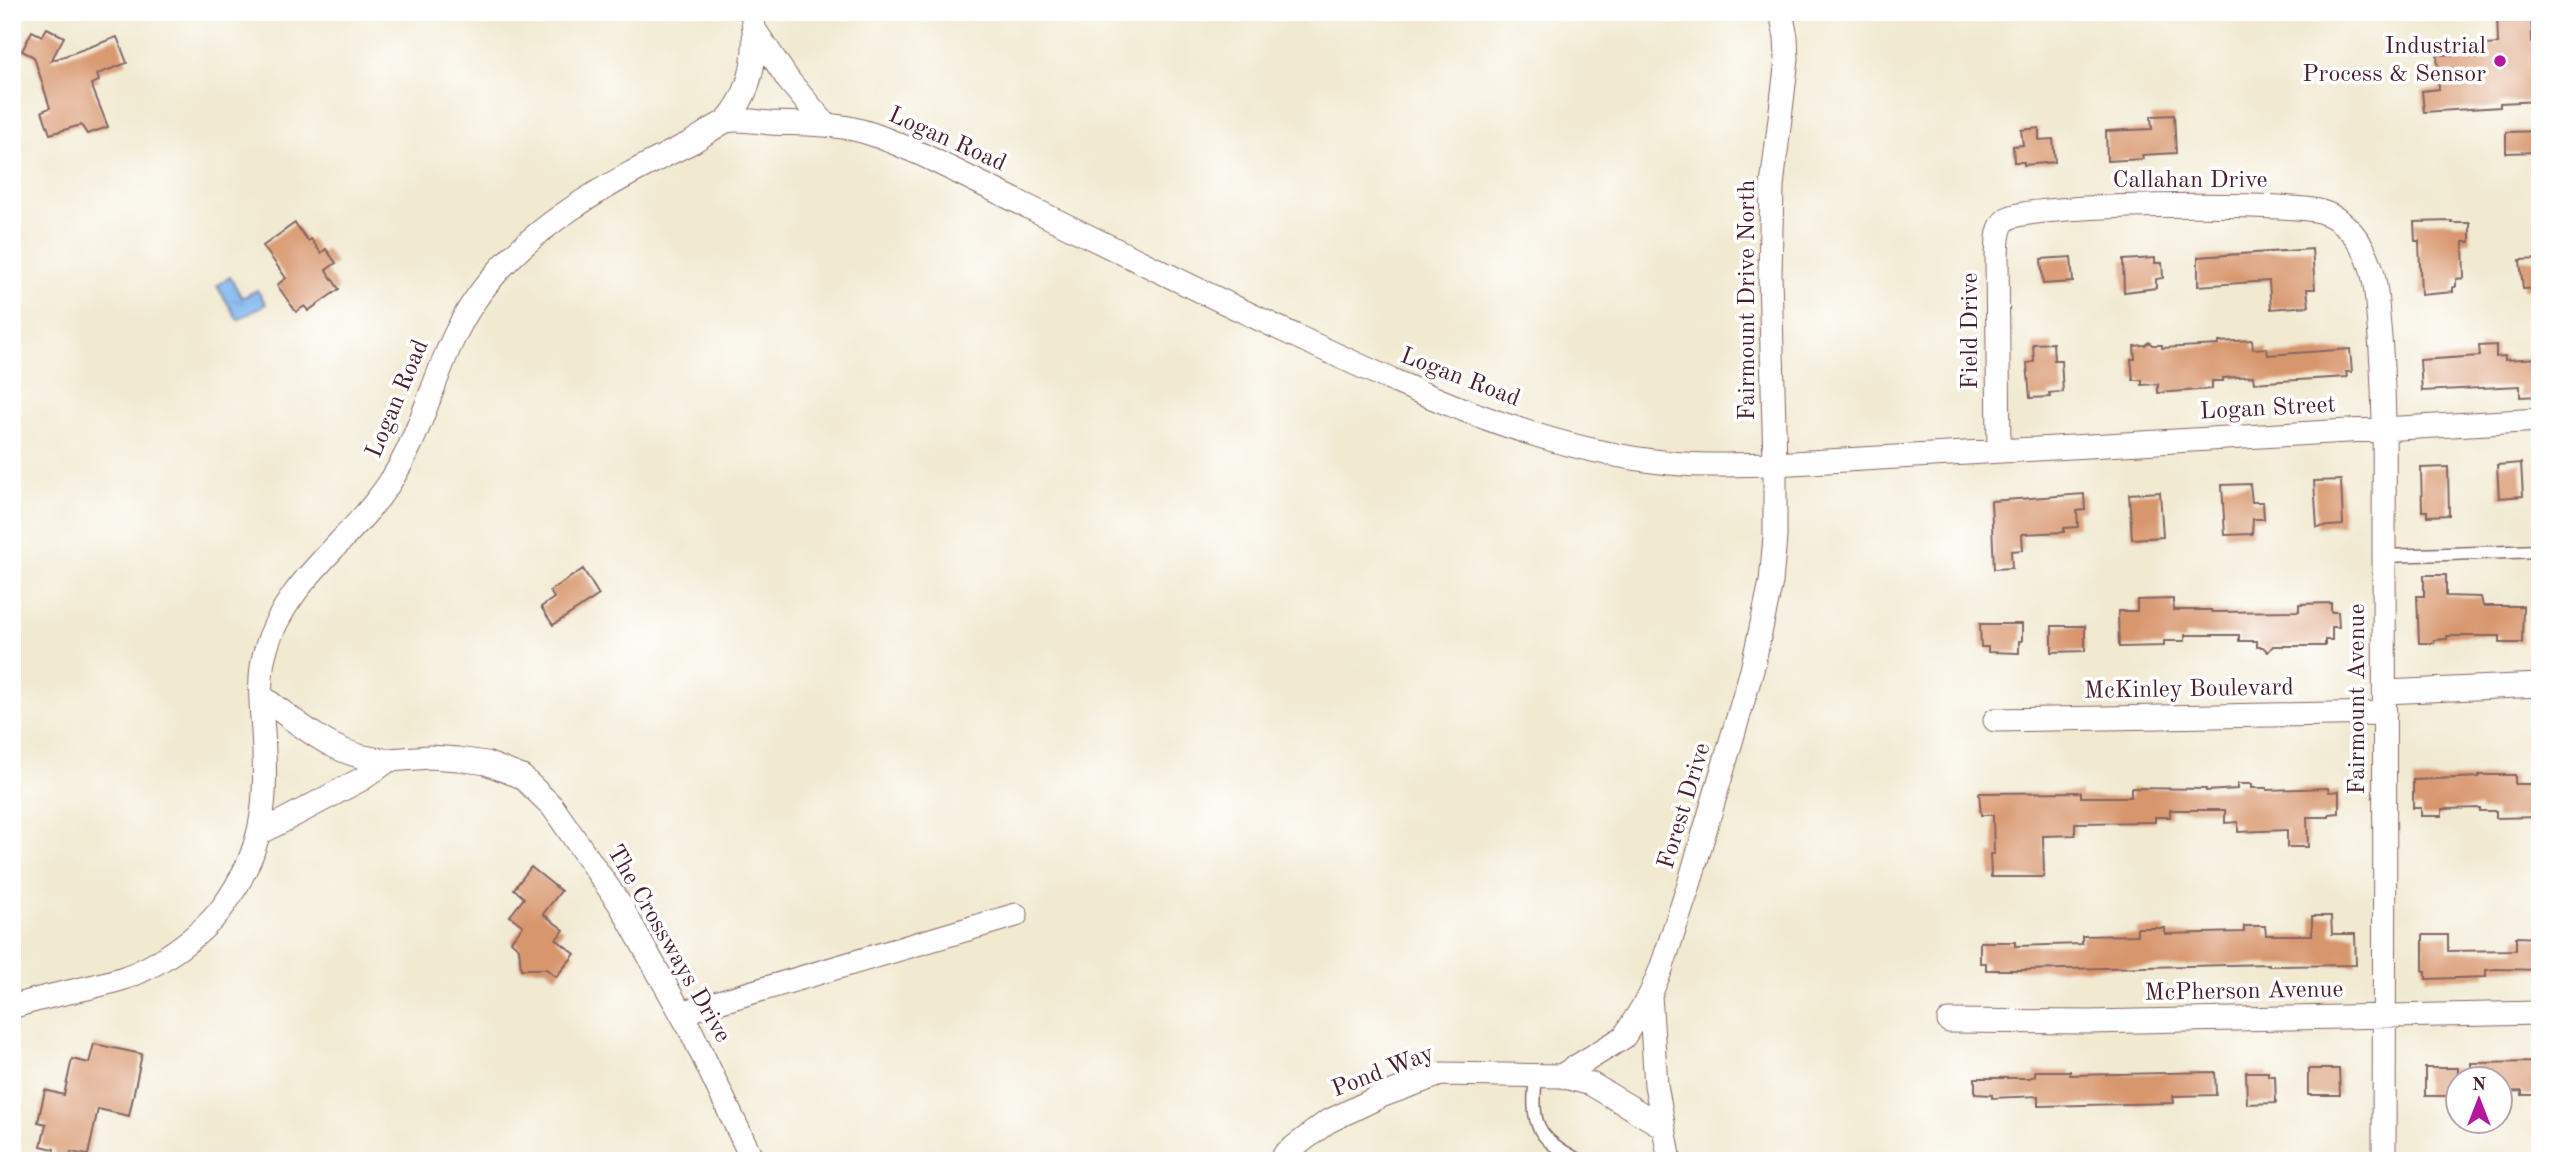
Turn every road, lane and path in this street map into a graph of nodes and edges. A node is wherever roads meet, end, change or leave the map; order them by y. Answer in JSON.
{"nodes":[{"id":1,"x":1781,"y":12,"type":"edge"},
{"id":2,"x":753,"y":20,"type":"edge"},
{"id":3,"x":726,"y":121,"type":"junction"},
{"id":4,"x":826,"y":125,"type":"junction"},
{"id":5,"x":2010,"y":216,"type":"joint"},
{"id":6,"x":2358,"y":241,"type":"joint"},
{"id":7,"x":2540,"y":420,"type":"edge"},
{"id":8,"x":2383,"y":429,"type":"junction"},
{"id":9,"x":1999,"y":451,"type":"junction"},
{"id":10,"x":1775,"y":464,"type":"junction"},
{"id":11,"x":2540,"y":551,"type":"edge"},
{"id":12,"x":2384,"y":556,"type":"junction"},
{"id":13,"x":2540,"y":685,"type":"edge"},
{"id":14,"x":261,"y":696,"type":"junction"},
{"id":15,"x":2385,"y":702,"type":"junction"},
{"id":16,"x":1995,"y":720,"type":"dead end"},
{"id":17,"x":389,"y":760,"type":"junction"},
{"id":18,"x":260,"y":833,"type":"junction"},
{"id":19,"x":1016,"y":915,"type":"dead end"},
{"id":20,"x":1650,"y":995,"type":"junction"},
{"id":21,"x":12,"y":1007,"type":"edge"},
{"id":22,"x":681,"y":1013,"type":"junction"},
{"id":23,"x":2540,"y":1013,"type":"edge"},
{"id":24,"x":2385,"y":1015,"type":"junction"},
{"id":25,"x":1949,"y":1021,"type":"dead end"},
{"id":26,"x":1536,"y":1075,"type":"junction"},
{"id":27,"x":1561,"y":1076,"type":"junction"},
{"id":28,"x":1662,"y":1126,"type":"junction"},
{"id":29,"x":753,"y":1161,"type":"edge"},
{"id":30,"x":1280,"y":1161,"type":"edge"},
{"id":31,"x":1580,"y":1161,"type":"edge"},
{"id":32,"x":1670,"y":1161,"type":"edge"},
{"id":33,"x":2384,"y":1161,"type":"edge"}],
"edges":[{"from":1,"to":10,"type":"street","name":"Fairmount Drive North"},
{"from":2,"to":3,"type":"street"},
{"from":2,"to":4,"type":"street"},
{"from":3,"to":4,"type":"street","name":"Logan Road"},
{"from":3,"to":14,"type":"street","name":"Logan Road"},
{"from":4,"to":10,"type":"street","name":"Logan Road"},
{"from":5,"to":6,"type":"street","name":"Callahan Drive"},
{"from":5,"to":9,"type":"street","name":"Field Drive"},
{"from":6,"to":8,"type":"street","name":"Fairmount Avenue"},
{"from":7,"to":8,"type":"street","name":"Logan Street"},
{"from":8,"to":9,"type":"street","name":"Logan Street"},
{"from":8,"to":12,"type":"street","name":"Fairmount Avenue"},
{"from":9,"to":10,"type":"street","name":"Logan Road"},
{"from":10,"to":20,"type":"street","name":"Forest Drive"},
{"from":11,"to":12,"type":"lane"},
{"from":12,"to":15,"type":"street","name":"Fairmount Avenue"},
{"from":13,"to":15,"type":"street","name":"McKinley Boulevard"},
{"from":14,"to":17,"type":"street","name":"The Crossways Drive"},
{"from":14,"to":18,"type":"street","name":"Logan Road"},
{"from":15,"to":16,"type":"street","name":"McKinley Boulevard"},
{"from":15,"to":24,"type":"street","name":"Fairmount Avenue"},
{"from":17,"to":18,"type":"street"},
{"from":17,"to":22,"type":"street","name":"The Crossways Drive"},
{"from":18,"to":21,"type":"street","name":"Logan Road"},
{"from":19,"to":22,"type":"street"},
{"from":20,"to":27,"type":"street"},
{"from":20,"to":28,"type":"street","name":"Forest Drive"},
{"from":22,"to":29,"type":"street","name":"The Crossways Drive"},
{"from":23,"to":24,"type":"street","name":"McPherson Avenue"},
{"from":24,"to":25,"type":"street","name":"McPherson Avenue"},
{"from":24,"to":33,"type":"street","name":"Fairmount Avenue"},
{"from":26,"to":27,"type":"street","name":"Pond Way"},
{"from":26,"to":30,"type":"street","name":"Pond Way"},
{"from":26,"to":31,"type":"lane"},
{"from":27,"to":28,"type":"street","name":"Pond Way"},
{"from":28,"to":32,"type":"street","name":"Forest Drive"}]}
